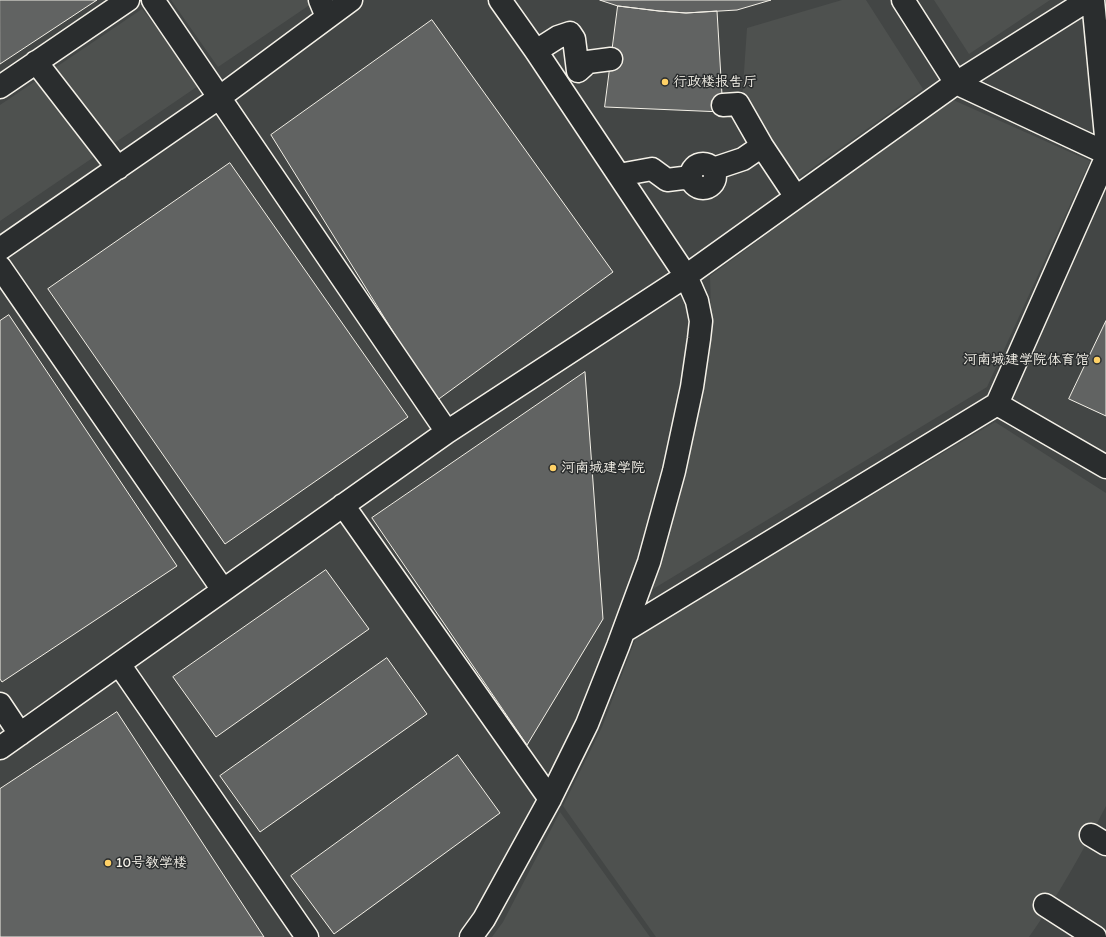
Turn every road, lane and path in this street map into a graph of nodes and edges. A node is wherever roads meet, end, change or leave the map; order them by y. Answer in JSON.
{"nodes":[{"id":1,"x":128,"y":0,"type":"edge"},
{"id":2,"x":153,"y":0,"type":"edge"},
{"id":3,"x":351,"y":0,"type":"edge"},
{"id":4,"x":500,"y":0,"type":"edge"},
{"id":5,"x":903,"y":0,"type":"edge"},
{"id":6,"x":1088,"y":0,"type":"edge"},
{"id":7,"x":1093,"y":0,"type":"edge"},
{"id":8,"x":324,"y":9,"type":"edge"},
{"id":9,"x":1101,"y":36,"type":"edge"},
{"id":10,"x":536,"y":51,"type":"junction"},
{"id":11,"x":611,"y":59,"type":"dead end"},
{"id":12,"x":36,"y":62,"type":"junction"},
{"id":13,"x":578,"y":71,"type":"junction"},
{"id":14,"x":956,"y":82,"type":"junction"},
{"id":15,"x":558,"y":84,"type":"junction"},
{"id":16,"x":0,"y":87,"type":"edge"},
{"id":17,"x":220,"y":97,"type":"junction"},
{"id":18,"x":723,"y":105,"type":"dead end"},
{"id":19,"x":1106,"y":136,"type":"edge"},
{"id":20,"x":762,"y":146,"type":"junction"},
{"id":21,"x":1106,"y":153,"type":"edge"},
{"id":22,"x":1106,"y":158,"type":"edge"},
{"id":23,"x":118,"y":168,"type":"junction"},
{"id":24,"x":619,"y":175,"type":"junction"},
{"id":25,"x":796,"y":197,"type":"junction"},
{"id":26,"x":0,"y":249,"type":"edge"},
{"id":27,"x":0,"y":267,"type":"edge"},
{"id":28,"x":686,"y":276,"type":"junction"},
{"id":29,"x":997,"y":404,"type":"junction"},
{"id":30,"x":447,"y":432,"type":"junction"},
{"id":31,"x":1106,"y":467,"type":"edge"},
{"id":32,"x":343,"y":506,"type":"junction"},
{"id":33,"x":223,"y":590,"type":"junction"},
{"id":34,"x":624,"y":631,"type":"junction"},
{"id":35,"x":119,"y":664,"type":"junction"},
{"id":36,"x":0,"y":704,"type":"edge"},
{"id":37,"x":20,"y":734,"type":"junction"},
{"id":38,"x":0,"y":748,"type":"edge"},
{"id":39,"x":550,"y":799,"type":"junction"},
{"id":40,"x":1046,"y":905,"type":"dead end"},
{"id":41,"x":308,"y":937,"type":"edge"},
{"id":42,"x":471,"y":937,"type":"edge"},
{"id":43,"x":1095,"y":937,"type":"edge"}],
"edges":[{"from":1,"to":12,"type":"street"},
{"from":2,"to":17,"type":"street"},
{"from":3,"to":8,"type":"street"},
{"from":4,"to":10,"type":"street"},
{"from":5,"to":14,"type":"street"},
{"from":6,"to":14,"type":"street"},
{"from":7,"to":9,"type":"street"},
{"from":8,"to":17,"type":"street"},
{"from":9,"to":19,"type":"street"},
{"from":10,"to":13,"type":"street"},
{"from":10,"to":15,"type":"street"},
{"from":11,"to":13,"type":"street"},
{"from":12,"to":16,"type":"street"},
{"from":12,"to":23,"type":"street"},
{"from":13,"to":15,"type":"street"},
{"from":14,"to":21,"type":"street"},
{"from":14,"to":25,"type":"street"},
{"from":15,"to":24,"type":"street"},
{"from":17,"to":23,"type":"street"},
{"from":17,"to":30,"type":"street"},
{"from":18,"to":20,"type":"street"},
{"from":20,"to":24,"type":"street"},
{"from":20,"to":25,"type":"street"},
{"from":22,"to":29,"type":"street"},
{"from":23,"to":26,"type":"street"},
{"from":24,"to":28,"type":"street"},
{"from":25,"to":28,"type":"street"},
{"from":27,"to":33,"type":"street"},
{"from":28,"to":30,"type":"street"},
{"from":28,"to":34,"type":"street"},
{"from":29,"to":31,"type":"street"},
{"from":29,"to":34,"type":"street"},
{"from":30,"to":32,"type":"street"},
{"from":32,"to":33,"type":"street"},
{"from":32,"to":39,"type":"street"},
{"from":33,"to":35,"type":"street"},
{"from":34,"to":39,"type":"street"},
{"from":35,"to":37,"type":"street"},
{"from":35,"to":41,"type":"street"},
{"from":36,"to":37,"type":"street"},
{"from":37,"to":38,"type":"street"},
{"from":39,"to":42,"type":"street"},
{"from":40,"to":43,"type":"street"}]}
